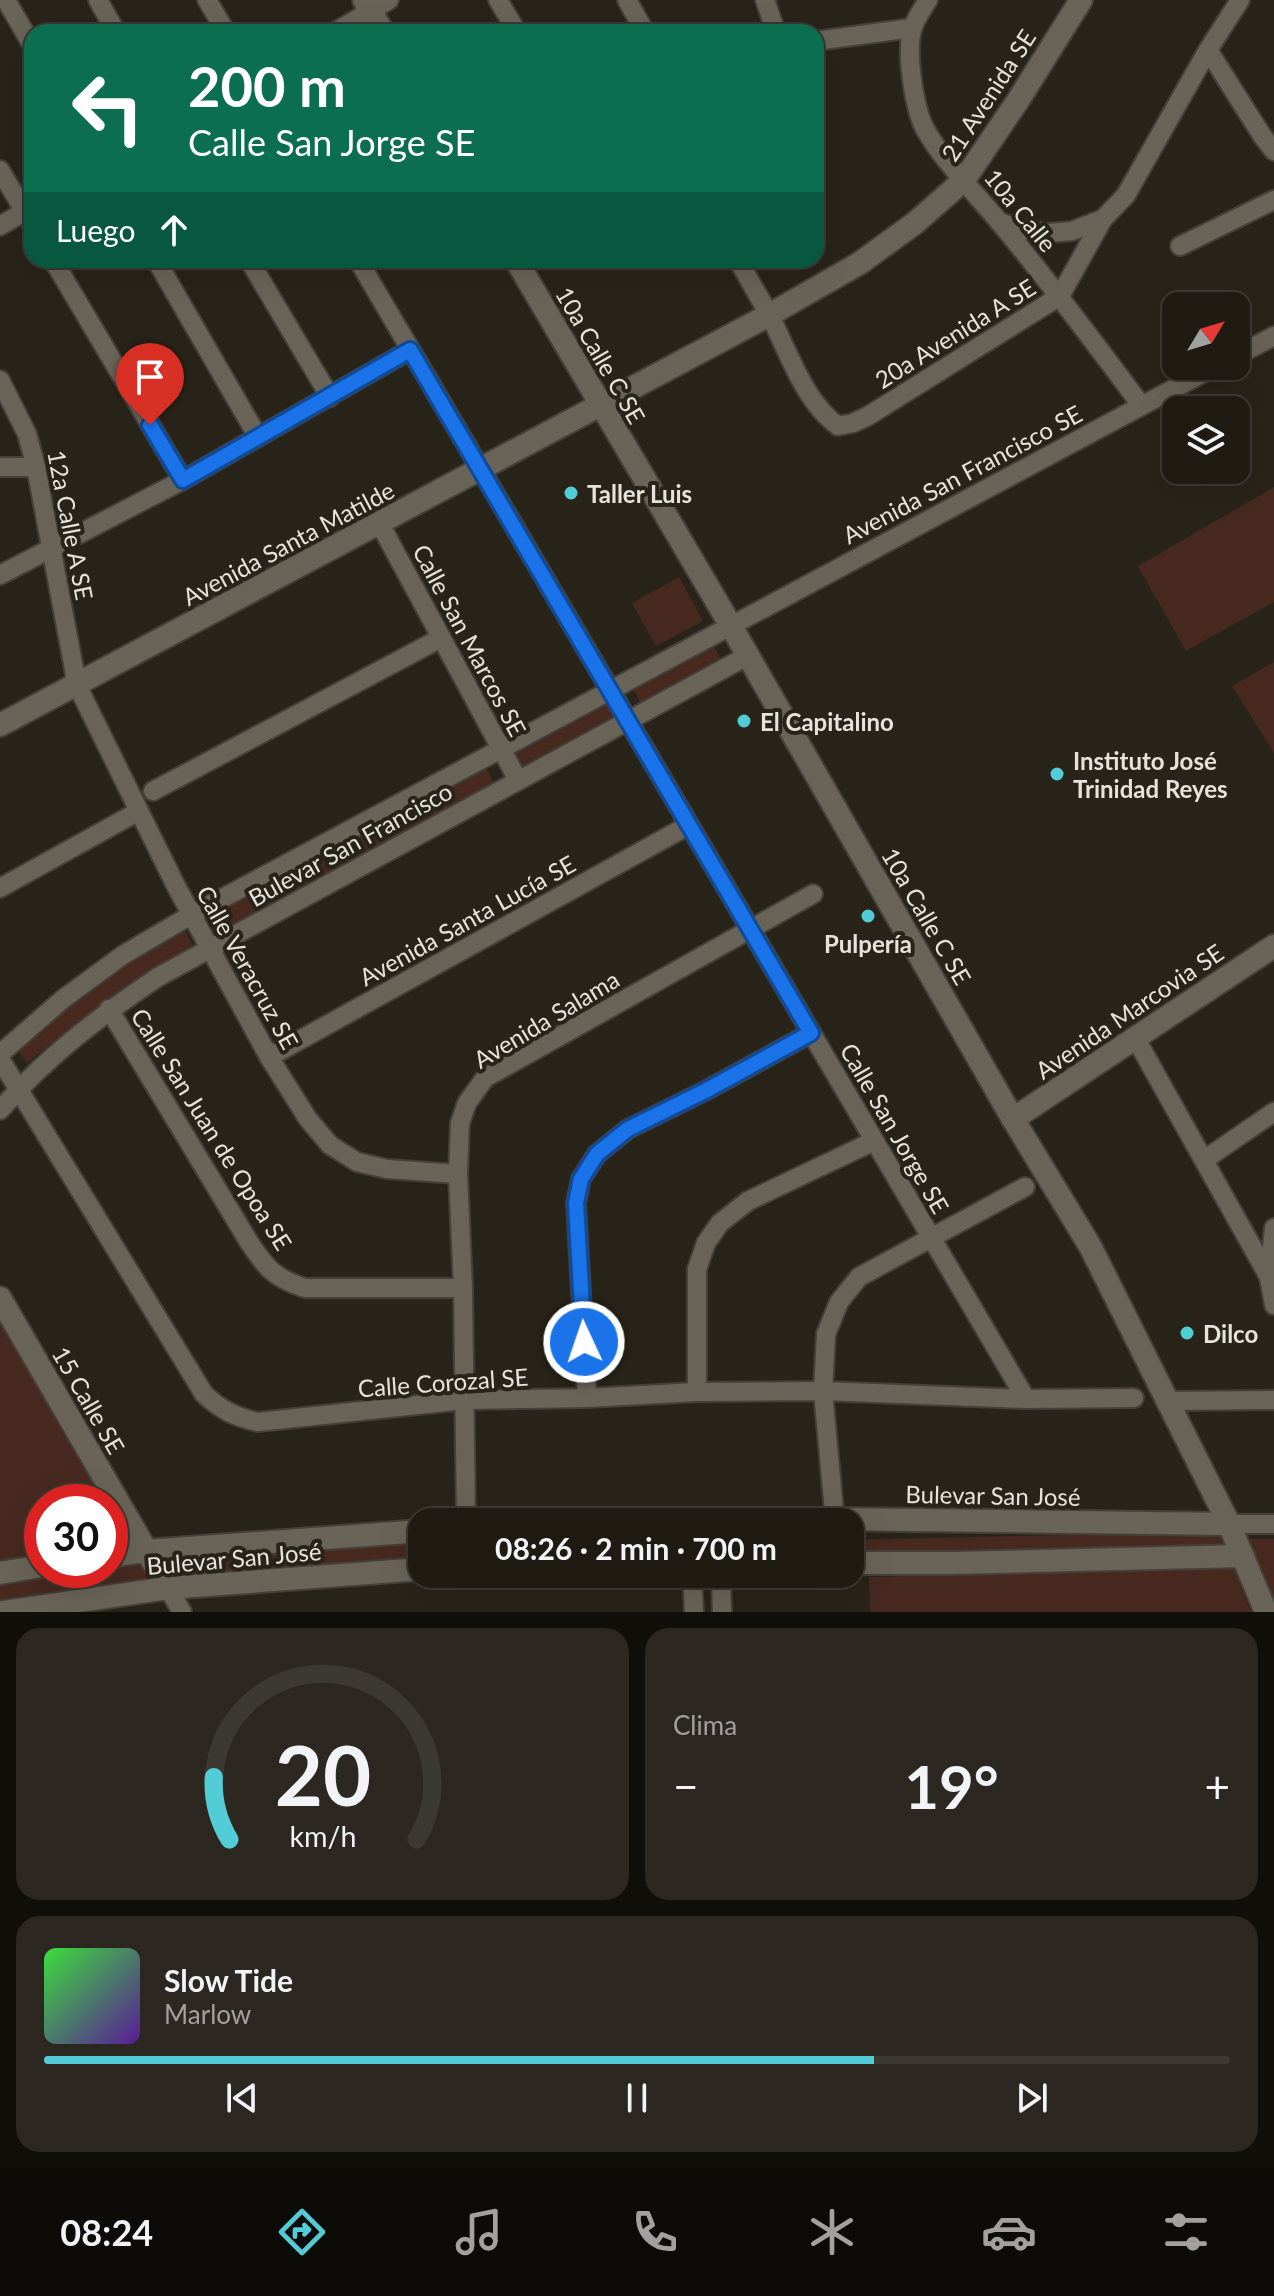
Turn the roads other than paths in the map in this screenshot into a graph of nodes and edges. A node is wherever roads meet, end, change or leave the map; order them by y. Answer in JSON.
{"nodes":[{"id":1,"x":6,"y":0,"type":"edge"},
{"id":2,"x":98,"y":0,"type":"edge"},
{"id":3,"x":207,"y":0,"type":"edge"},
{"id":4,"x":498,"y":0,"type":"edge"},
{"id":5,"x":627,"y":0,"type":"edge"},
{"id":6,"x":765,"y":0,"type":"edge"},
{"id":7,"x":928,"y":0,"type":"edge"},
{"id":8,"x":1081,"y":0,"type":"edge"},
{"id":9,"x":1240,"y":0,"type":"edge"},
{"id":10,"x":374,"y":4,"type":"edge"},
{"id":11,"x":112,"y":24,"type":"edge"},
{"id":12,"x":221,"y":24,"type":"edge"},
{"id":13,"x":346,"y":24,"type":"edge"},
{"id":14,"x":380,"y":24,"type":"edge"},
{"id":15,"x":512,"y":24,"type":"edge"},
{"id":16,"x":640,"y":24,"type":"edge"},
{"id":17,"x":773,"y":24,"type":"edge"},
{"id":18,"x":912,"y":28,"type":"junction"},
{"id":19,"x":24,"y":31,"type":"edge"},
{"id":20,"x":824,"y":40,"type":"edge"},
{"id":21,"x":1208,"y":50,"type":"junction"},
{"id":22,"x":1274,"y":151,"type":"edge"},
{"id":23,"x":0,"y":170,"type":"edge"},
{"id":24,"x":964,"y":180,"type":"junction"},
{"id":25,"x":1274,"y":200,"type":"edge"},
{"id":26,"x":24,"y":206,"type":"edge"},
{"id":27,"x":24,"y":216,"type":"edge"},
{"id":28,"x":1103,"y":219,"type":"junction"},
{"id":29,"x":999,"y":222,"type":"junction"},
{"id":30,"x":0,"y":226,"type":"edge"},
{"id":31,"x":1180,"y":246,"type":"dead end"},
{"id":32,"x":58,"y":268,"type":"edge"},
{"id":33,"x":161,"y":268,"type":"edge"},
{"id":34,"x":254,"y":268,"type":"edge"},
{"id":35,"x":363,"y":268,"type":"edge"},
{"id":36,"x":521,"y":268,"type":"edge"},
{"id":37,"x":743,"y":268,"type":"edge"},
{"id":38,"x":1060,"y":296,"type":"junction"},
{"id":39,"x":769,"y":315,"type":"junction"},
{"id":40,"x":1274,"y":336,"type":"edge"},
{"id":41,"x":1250,"y":349,"type":"edge"},
{"id":42,"x":410,"y":350,"type":"junction"},
{"id":43,"x":0,"y":380,"type":"edge"},
{"id":44,"x":1189,"y":380,"type":"edge"},
{"id":45,"x":330,"y":397,"type":"junction"},
{"id":46,"x":600,"y":405,"type":"junction"},
{"id":47,"x":1141,"y":405,"type":"junction"},
{"id":48,"x":258,"y":437,"type":"junction"},
{"id":49,"x":0,"y":467,"type":"edge"},
{"id":50,"x":36,"y":467,"type":"junction"},
{"id":51,"x":479,"y":468,"type":"junction"},
{"id":52,"x":183,"y":480,"type":"junction"},
{"id":53,"x":380,"y":524,"type":"junction"},
{"id":54,"x":52,"y":548,"type":"junction"},
{"id":55,"x":0,"y":575,"type":"edge"},
{"id":56,"x":731,"y":626,"type":"junction"},
{"id":57,"x":441,"y":638,"type":"junction"},
{"id":58,"x":747,"y":656,"type":"junction"},
{"id":59,"x":77,"y":685,"type":"junction"},
{"id":60,"x":610,"y":691,"type":"junction"},
{"id":61,"x":627,"y":721,"type":"junction"},
{"id":62,"x":0,"y":725,"type":"edge"},
{"id":63,"x":501,"y":750,"type":"junction"},
{"id":64,"x":518,"y":780,"type":"junction"},
{"id":65,"x":153,"y":791,"type":"dead end"},
{"id":66,"x":139,"y":811,"type":"junction"},
{"id":67,"x":689,"y":825,"type":"junction"},
{"id":68,"x":0,"y":888,"type":"edge"},
{"id":69,"x":813,"y":894,"type":"dead end"},
{"id":70,"x":191,"y":915,"type":"junction"},
{"id":71,"x":749,"y":929,"type":"junction"},
{"id":72,"x":1274,"y":946,"type":"edge"},
{"id":73,"x":210,"y":947,"type":"junction"},
{"id":74,"x":109,"y":1009,"type":"junction"},
{"id":75,"x":811,"y":1033,"type":"junction"},
{"id":76,"x":1136,"y":1039,"type":"junction"},
{"id":77,"x":0,"y":1057,"type":"edge"},
{"id":78,"x":269,"y":1057,"type":"junction"},
{"id":79,"x":19,"y":1088,"type":"junction"},
{"id":80,"x":0,"y":1110,"type":"edge"},
{"id":81,"x":1273,"y":1115,"type":"edge"},
{"id":82,"x":1013,"y":1119,"type":"junction"},
{"id":83,"x":874,"y":1141,"type":"junction"},
{"id":84,"x":1204,"y":1160,"type":"junction"},
{"id":85,"x":458,"y":1174,"type":"junction"},
{"id":86,"x":1025,"y":1187,"type":"dead end"},
{"id":87,"x":1274,"y":1228,"type":"edge"},
{"id":88,"x":931,"y":1238,"type":"junction"},
{"id":89,"x":1269,"y":1277,"type":"junction"},
{"id":90,"x":463,"y":1288,"type":"junction"},
{"id":91,"x":0,"y":1298,"type":"edge"},
{"id":92,"x":1274,"y":1305,"type":"edge"},
{"id":93,"x":823,"y":1391,"type":"junction"},
{"id":94,"x":697,"y":1392,"type":"junction"},
{"id":95,"x":587,"y":1398,"type":"junction"},
{"id":96,"x":1134,"y":1398,"type":"dead end"},
{"id":97,"x":1026,"y":1399,"type":"junction"},
{"id":98,"x":464,"y":1400,"type":"junction"},
{"id":99,"x":1274,"y":1400,"type":"edge"},
{"id":100,"x":1167,"y":1401,"type":"junction"},
{"id":101,"x":466,"y":1508,"type":"edge"},
{"id":102,"x":834,"y":1508,"type":"edge"},
{"id":103,"x":864,"y":1521,"type":"edge"},
{"id":104,"x":1229,"y":1524,"type":"junction"},
{"id":105,"x":1274,"y":1524,"type":"edge"},
{"id":106,"x":408,"y":1532,"type":"edge"},
{"id":107,"x":146,"y":1551,"type":"junction"},
{"id":108,"x":128,"y":1554,"type":"edge"},
{"id":109,"x":1243,"y":1556,"type":"junction"},
{"id":110,"x":864,"y":1563,"type":"edge"},
{"id":111,"x":24,"y":1569,"type":"edge"},
{"id":112,"x":408,"y":1570,"type":"edge"},
{"id":113,"x":0,"y":1573,"type":"edge"},
{"id":114,"x":168,"y":1588,"type":"junction"},
{"id":115,"x":693,"y":1588,"type":"edge"},
{"id":116,"x":721,"y":1588,"type":"edge"},
{"id":117,"x":11,"y":1611,"type":"edge"},
{"id":118,"x":182,"y":1612,"type":"edge"},
{"id":119,"x":694,"y":1612,"type":"edge"},
{"id":120,"x":722,"y":1612,"type":"edge"},
{"id":121,"x":1266,"y":1612,"type":"edge"}],
"edges":[{"from":1,"to":19,"type":"street"},
{"from":2,"to":11,"type":"street"},
{"from":3,"to":12,"type":"street"},
{"from":4,"to":15,"type":"street"},
{"from":5,"to":16,"type":"street"},
{"from":6,"to":17,"type":"street"},
{"from":7,"to":18,"type":"street"},
{"from":8,"to":24,"type":"street","name":"21 Avenida SE"},
{"from":9,"to":21,"type":"street","name":"20a Avenida A SE"},
{"from":10,"to":13,"type":"street"},
{"from":10,"to":14,"type":"street"},
{"from":18,"to":20,"type":"street"},
{"from":18,"to":24,"type":"street","name":"10a Calle"},
{"from":21,"to":22,"type":"street"},
{"from":21,"to":28,"type":"street","name":"20a Avenida A SE"},
{"from":23,"to":26,"type":"street"},
{"from":24,"to":29,"type":"street","name":"10a Calle"},
{"from":24,"to":39,"type":"street","name":"21 Avenida SE"},
{"from":25,"to":31,"type":"street"},
{"from":27,"to":30,"type":"street"},
{"from":28,"to":29,"type":"street"},
{"from":28,"to":38,"type":"street","name":"20a Avenida A SE"},
{"from":29,"to":38,"type":"street","name":"10a Calle"},
{"from":32,"to":52,"type":"street"},
{"from":33,"to":48,"type":"street"},
{"from":34,"to":45,"type":"street"},
{"from":35,"to":42,"type":"street","name":"Calle San Jorge SE"},
{"from":36,"to":46,"type":"street","name":"10a Calle C SE"},
{"from":37,"to":39,"type":"street"},
{"from":38,"to":39,"type":"street","name":"20a Avenida A SE"},
{"from":38,"to":47,"type":"street","name":"10a Calle"},
{"from":39,"to":46,"type":"street","name":"21 Avenida SE"},
{"from":40,"to":41,"type":"street"},
{"from":42,"to":45,"type":"street"},
{"from":42,"to":51,"type":"street","name":"Calle San Jorge SE"},
{"from":43,"to":50,"type":"street","name":"12a Calle A SE"},
{"from":44,"to":47,"type":"street","name":"Avenida San Francisco SE"},
{"from":45,"to":48,"type":"street"},
{"from":46,"to":51,"type":"street","name":"Avenida Santa Matilde"},
{"from":46,"to":56,"type":"street","name":"10a Calle C SE"},
{"from":47,"to":56,"type":"street","name":"Avenida San Francisco SE"},
{"from":48,"to":52,"type":"street"},
{"from":49,"to":50,"type":"street"},
{"from":50,"to":54,"type":"street","name":"12a Calle A SE"},
{"from":51,"to":53,"type":"street","name":"Avenida Santa Matilde"},
{"from":51,"to":60,"type":"street","name":"Calle San Jorge SE"},
{"from":52,"to":54,"type":"street"},
{"from":53,"to":57,"type":"street","name":"Calle San Marcos SE"},
{"from":53,"to":59,"type":"street","name":"Avenida Santa Matilde"},
{"from":54,"to":55,"type":"street"},
{"from":54,"to":59,"type":"street","name":"12a Calle A SE"},
{"from":56,"to":58,"type":"street","name":"10a Calle C SE"},
{"from":56,"to":60,"type":"street","name":"Bulevar San Francisco"},
{"from":57,"to":63,"type":"street","name":"Calle San Marcos SE"},
{"from":57,"to":65,"type":"street"},
{"from":58,"to":61,"type":"street","name":"Bulevar San Francisco"},
{"from":58,"to":82,"type":"street","name":"10a Calle C SE"},
{"from":59,"to":62,"type":"street","name":"Avenida Santa Matilde"},
{"from":59,"to":66,"type":"street","name":"Calle Veracruz SE"},
{"from":60,"to":61,"type":"street","name":"Calle San Jorge SE"},
{"from":60,"to":63,"type":"street","name":"Bulevar San Francisco"},
{"from":61,"to":64,"type":"street","name":"Bulevar San Francisco"},
{"from":61,"to":67,"type":"street","name":"Calle San Jorge SE"},
{"from":63,"to":64,"type":"street","name":"Calle San Marcos SE"},
{"from":63,"to":70,"type":"street","name":"Bulevar San Francisco"},
{"from":64,"to":73,"type":"street","name":"Bulevar San Francisco"},
{"from":66,"to":68,"type":"street"},
{"from":66,"to":70,"type":"street","name":"Calle Veracruz SE"},
{"from":67,"to":71,"type":"street","name":"Calle San Jorge SE"},
{"from":67,"to":78,"type":"street","name":"Avenida Santa Lucía SE"},
{"from":69,"to":71,"type":"street","name":"Avenida Salama"},
{"from":70,"to":73,"type":"street","name":"Calle Veracruz SE"},
{"from":70,"to":77,"type":"street","name":"Bulevar San Francisco"},
{"from":71,"to":75,"type":"street","name":"Calle San Jorge SE"},
{"from":71,"to":85,"type":"street","name":"Avenida Salama"},
{"from":72,"to":76,"type":"street","name":"Avenida Marcovia SE"},
{"from":73,"to":74,"type":"street","name":"Bulevar San Francisco"},
{"from":73,"to":78,"type":"street","name":"Calle Veracruz SE"},
{"from":74,"to":79,"type":"street","name":"Bulevar San Francisco"},
{"from":74,"to":90,"type":"street","name":"Calle San Juan de Opoa SE"},
{"from":75,"to":83,"type":"street","name":"Calle San Jorge SE"},
{"from":75,"to":95,"type":"street"},
{"from":76,"to":82,"type":"street","name":"Avenida Marcovia SE"},
{"from":76,"to":84,"type":"street"},
{"from":77,"to":79,"type":"street","name":"Calle Corozal SE"},
{"from":78,"to":85,"type":"street","name":"Calle Veracruz SE"},
{"from":79,"to":80,"type":"street","name":"Bulevar San Francisco"},
{"from":79,"to":98,"type":"street","name":"Calle Corozal SE"},
{"from":81,"to":84,"type":"street"},
{"from":82,"to":100,"type":"street","name":"10a Calle C SE"},
{"from":83,"to":88,"type":"street","name":"Calle San Jorge SE"},
{"from":83,"to":94,"type":"street"},
{"from":84,"to":89,"type":"street"},
{"from":85,"to":90,"type":"street","name":"Avenida Salama"},
{"from":86,"to":88,"type":"street"},
{"from":87,"to":89,"type":"street"},
{"from":88,"to":93,"type":"street"},
{"from":88,"to":97,"type":"street","name":"Calle San Jorge SE"},
{"from":89,"to":92,"type":"street"},
{"from":90,"to":98,"type":"street","name":"Avenida Salama"},
{"from":91,"to":107,"type":"street","name":"15 Calle SE"},
{"from":93,"to":94,"type":"street","name":"Calle Corozal SE"},
{"from":93,"to":97,"type":"street","name":"Calle Corozal SE"},
{"from":93,"to":102,"type":"street"},
{"from":94,"to":95,"type":"street","name":"Calle Corozal SE"},
{"from":95,"to":98,"type":"street","name":"Calle Corozal SE"},
{"from":96,"to":97,"type":"street","name":"Calle Corozal SE"},
{"from":98,"to":101,"type":"street","name":"Avenida Salama"},
{"from":99,"to":100,"type":"street"},
{"from":100,"to":104,"type":"street","name":"10a Calle C SE"},
{"from":103,"to":104,"type":"street","name":"Bulevar San José"},
{"from":104,"to":105,"type":"street","name":"Bulevar San José"},
{"from":104,"to":109,"type":"street","name":"10a Calle C SE"},
{"from":106,"to":107,"type":"street","name":"Bulevar San José"},
{"from":107,"to":108,"type":"street","name":"Bulevar San José"},
{"from":107,"to":114,"type":"street","name":"15 Calle SE"},
{"from":109,"to":110,"type":"street"},
{"from":109,"to":121,"type":"street","name":"10a Calle C SE"},
{"from":111,"to":113,"type":"street"},
{"from":112,"to":114,"type":"street","name":"Bulevar San José"},
{"from":114,"to":117,"type":"street","name":"Bulevar San José"},
{"from":114,"to":118,"type":"street","name":"15 Calle SE"},
{"from":115,"to":119,"type":"street"},
{"from":116,"to":120,"type":"street"}]}
